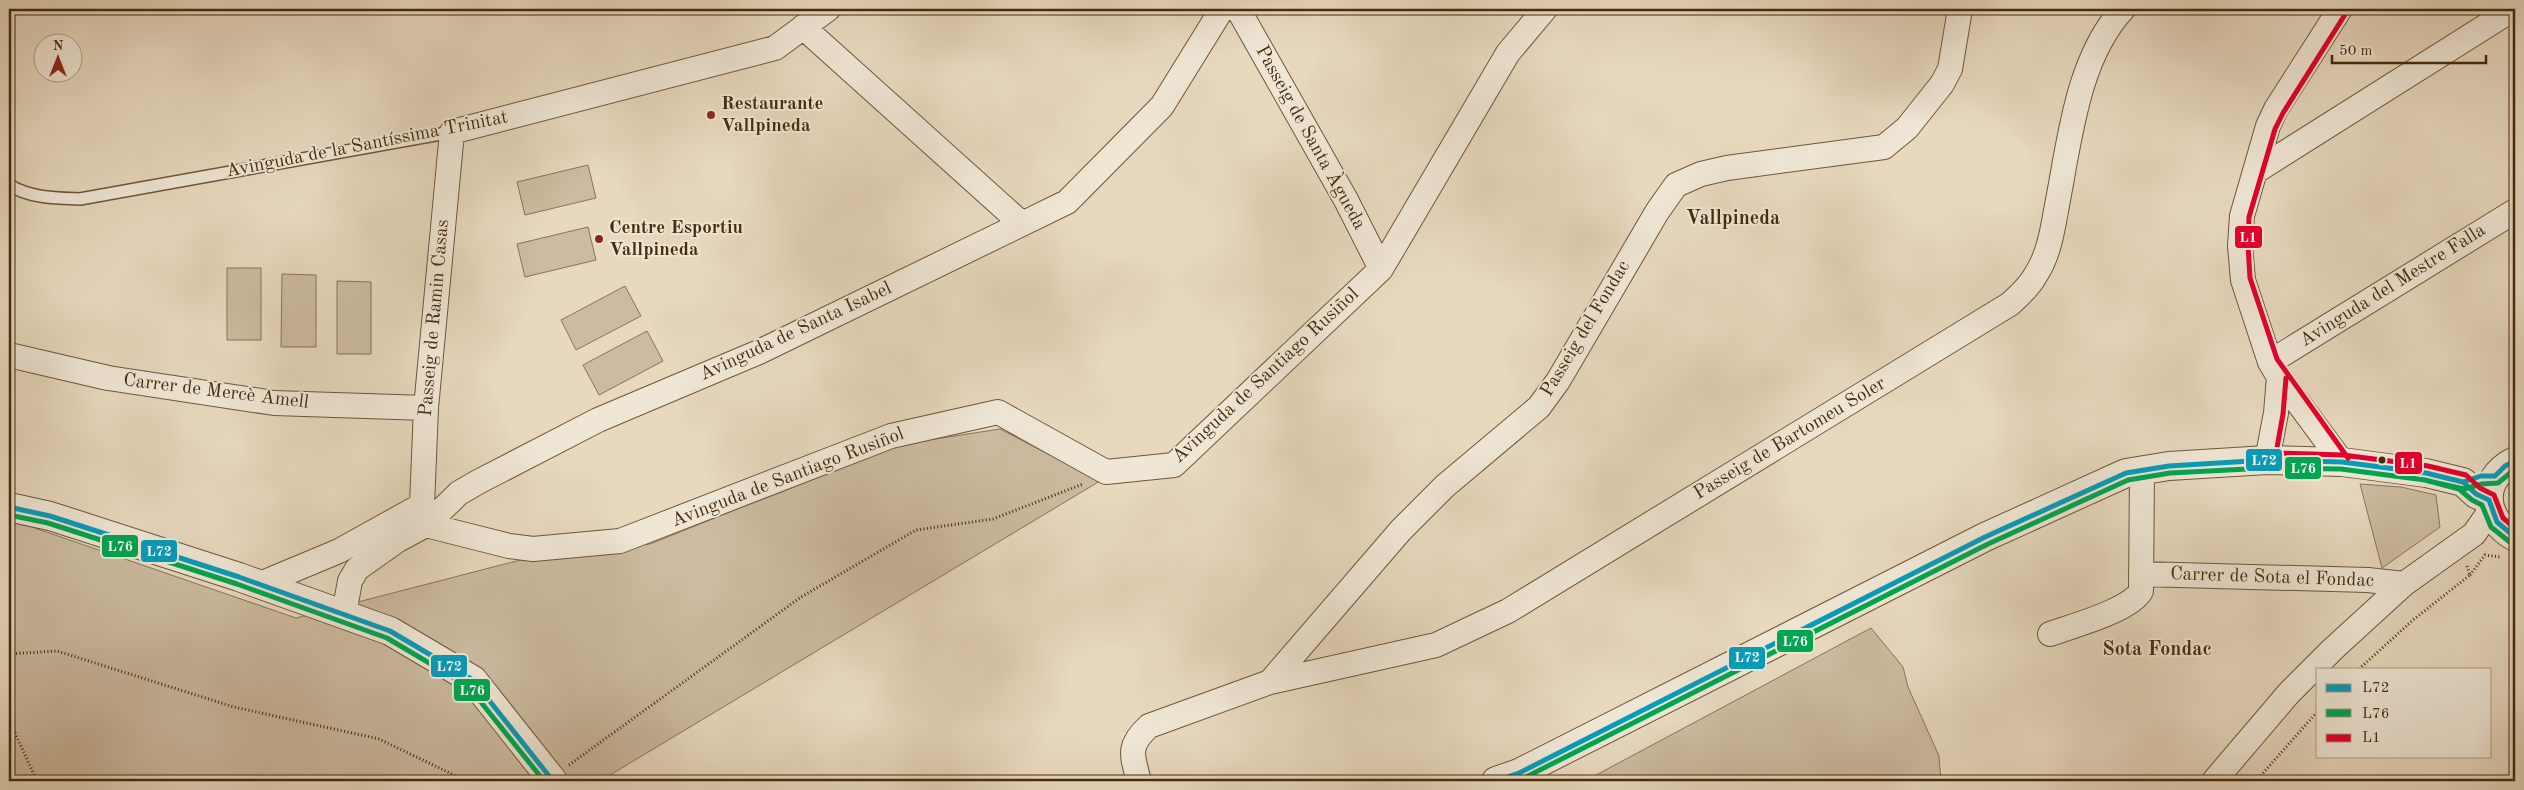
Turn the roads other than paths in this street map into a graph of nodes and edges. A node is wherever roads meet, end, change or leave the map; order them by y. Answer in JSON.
{"nodes":[{"id":1,"x":828,"y":9,"type":"edge"},
{"id":2,"x":1222,"y":9,"type":"edge"},
{"id":3,"x":1238,"y":9,"type":"edge"},
{"id":4,"x":1545,"y":9,"type":"edge"},
{"id":5,"x":1960,"y":9,"type":"edge"},
{"id":6,"x":2123,"y":9,"type":"edge"},
{"id":7,"x":2340,"y":9,"type":"edge"},
{"id":8,"x":2513,"y":9,"type":"edge"},
{"id":9,"x":802,"y":27,"type":"junction"},
{"id":10,"x":452,"y":132,"type":"junction"},
{"id":11,"x":2256,"y":171,"type":"junction"},
{"id":12,"x":9,"y":185,"type":"edge"},
{"id":13,"x":2515,"y":211,"type":"edge"},
{"id":14,"x":1022,"y":224,"type":"junction"},
{"id":15,"x":1381,"y":269,"type":"junction"},
{"id":16,"x":9,"y":355,"type":"edge"},
{"id":17,"x":2275,"y":369,"type":"junction"},
{"id":18,"x":426,"y":408,"type":"junction"},
{"id":19,"x":2267,"y":460,"type":"junction"},
{"id":20,"x":2342,"y":462,"type":"junction"},
{"id":21,"x":2142,"y":470,"type":"junction"},
{"id":22,"x":9,"y":507,"type":"edge"},
{"id":23,"x":2502,"y":511,"type":"edge"},
{"id":24,"x":424,"y":515,"type":"junction"},
{"id":25,"x":2141,"y":574,"type":"junction"},
{"id":26,"x":260,"y":584,"type":"junction"},
{"id":27,"x":2404,"y":584,"type":"junction"},
{"id":28,"x":344,"y":614,"type":"junction"},
{"id":29,"x":2050,"y":634,"type":"dead end"},
{"id":30,"x":1270,"y":682,"type":"junction"},
{"id":31,"x":552,"y":780,"type":"edge"},
{"id":32,"x":1139,"y":781,"type":"edge"},
{"id":33,"x":1496,"y":781,"type":"edge"},
{"id":34,"x":2214,"y":781,"type":"edge"}],
"edges":[{"from":1,"to":9,"type":"street","name":"Avinguda de la Santíssima Trinitat"},
{"from":2,"to":14,"type":"street","name":"Avinguda de Santa Isabel"},
{"from":3,"to":15,"type":"street","name":"Passeig de Santa Àgueda"},
{"from":4,"to":15,"type":"street","name":"Avinguda de Santiago Rusiñol"},
{"from":5,"to":30,"type":"street","name":"Passeig del Fondac"},
{"from":6,"to":30,"type":"street","name":"Passeig de Bartomeu Soler"},
{"from":7,"to":11,"type":"street"},
{"from":8,"to":11,"type":"street"},
{"from":9,"to":10,"type":"street","name":"Avinguda de la Santíssima Trinitat"},
{"from":9,"to":14,"type":"street"},
{"from":10,"to":12,"type":"lane","name":"Avinguda de la Santíssima Trinitat"},
{"from":10,"to":18,"type":"street","name":"Passeig de Ramin Casas"},
{"from":11,"to":17,"type":"street"},
{"from":13,"to":17,"type":"street","name":"Avinguda del Mestre Falla"},
{"from":14,"to":24,"type":"street","name":"Avinguda de Santa Isabel"},
{"from":15,"to":24,"type":"street","name":"Avinguda de Santiago Rusiñol"},
{"from":16,"to":18,"type":"street","name":"Carrer de Mercè Amell"},
{"from":17,"to":19,"type":"street"},
{"from":17,"to":20,"type":"street"},
{"from":18,"to":24,"type":"street","name":"Passeig de Ramin Casas"},
{"from":19,"to":20,"type":"street"},
{"from":19,"to":21,"type":"street"},
{"from":20,"to":23,"type":"street"},
{"from":21,"to":25,"type":"street"},
{"from":21,"to":33,"type":"street"},
{"from":22,"to":26,"type":"street"},
{"from":23,"to":27,"type":"street"},
{"from":24,"to":26,"type":"street"},
{"from":24,"to":28,"type":"street","name":"Avinguda de Santa Isabel"},
{"from":25,"to":27,"type":"street","name":"Carrer de Sota el Fondac"},
{"from":25,"to":29,"type":"street"},
{"from":26,"to":28,"type":"street"},
{"from":27,"to":34,"type":"street"},
{"from":28,"to":31,"type":"street"},
{"from":30,"to":32,"type":"street","name":"Passeig del Fondac"}]}
